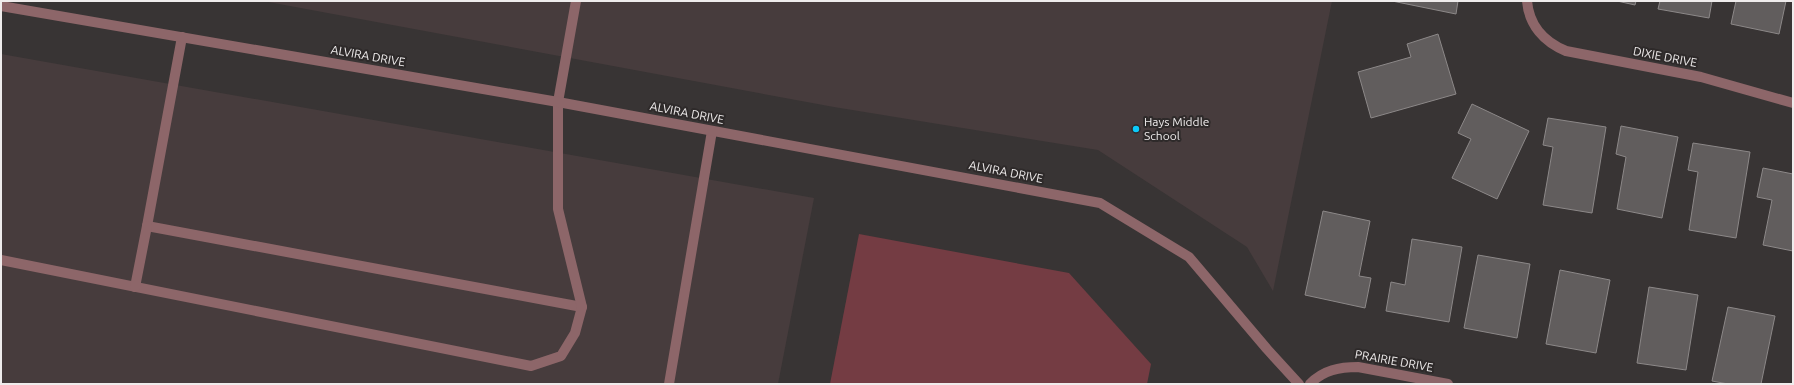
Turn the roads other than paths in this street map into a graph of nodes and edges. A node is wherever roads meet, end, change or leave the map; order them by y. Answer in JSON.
{"nodes":[{"id":1,"x":576,"y":1,"type":"edge"},
{"id":2,"x":1526,"y":1,"type":"edge"},
{"id":3,"x":1,"y":6,"type":"edge"},
{"id":4,"x":182,"y":37,"type":"junction"},
{"id":5,"x":558,"y":102,"type":"junction"},
{"id":6,"x":1793,"y":103,"type":"edge"},
{"id":7,"x":712,"y":131,"type":"junction"},
{"id":8,"x":148,"y":226,"type":"junction"},
{"id":9,"x":1,"y":260,"type":"edge"},
{"id":10,"x":135,"y":287,"type":"junction"},
{"id":11,"x":582,"y":307,"type":"junction"},
{"id":12,"x":1312,"y":382,"type":"edge"},
{"id":13,"x":669,"y":384,"type":"edge"},
{"id":14,"x":1299,"y":384,"type":"edge"},
{"id":15,"x":1448,"y":384,"type":"edge"}],
"edges":[{"from":1,"to":5,"type":"street"},
{"from":2,"to":6,"type":"street","name":"DIXIE DRIVE"},
{"from":3,"to":4,"type":"street","name":"ALVIRA DRIVE"},
{"from":4,"to":5,"type":"street","name":"ALVIRA DRIVE"},
{"from":4,"to":8,"type":"street"},
{"from":5,"to":7,"type":"street","name":"ALVIRA DRIVE"},
{"from":5,"to":11,"type":"street"},
{"from":7,"to":13,"type":"street"},
{"from":7,"to":14,"type":"street","name":"ALVIRA DRIVE"},
{"from":8,"to":10,"type":"street"},
{"from":8,"to":11,"type":"street"},
{"from":9,"to":10,"type":"street"},
{"from":10,"to":11,"type":"street"},
{"from":12,"to":15,"type":"street","name":"PRAIRIE DRIVE"}]}
